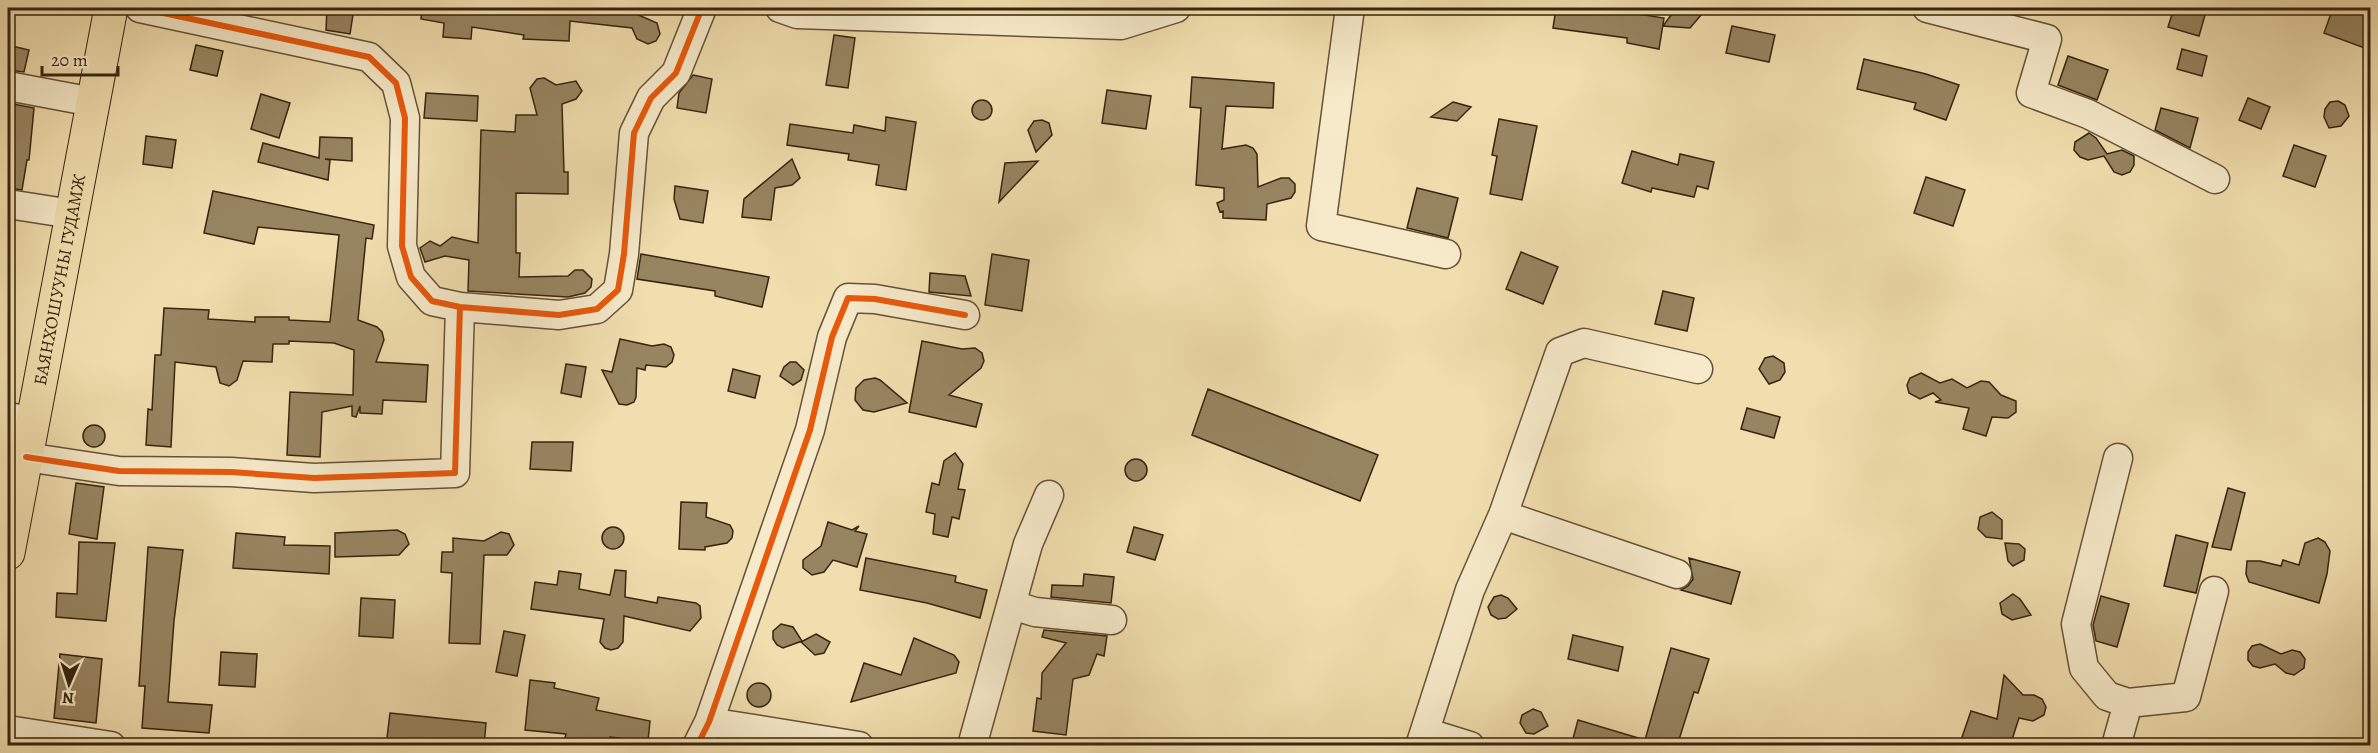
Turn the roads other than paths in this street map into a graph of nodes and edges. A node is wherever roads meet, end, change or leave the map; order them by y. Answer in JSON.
{"nodes":[{"id":1,"x":111,"y":8,"type":"edge"},
{"id":2,"x":140,"y":8,"type":"edge"},
{"id":3,"x":702,"y":8,"type":"edge"},
{"id":4,"x":780,"y":8,"type":"edge"},
{"id":5,"x":1176,"y":8,"type":"edge"},
{"id":6,"x":1350,"y":8,"type":"edge"},
{"id":7,"x":1927,"y":8,"type":"edge"},
{"id":8,"x":840,"y":11,"type":"edge"},
{"id":9,"x":8,"y":86,"type":"edge"},
{"id":10,"x":93,"y":102,"type":"junction"},
{"id":11,"x":2215,"y":179,"type":"dead end"},
{"id":12,"x":8,"y":204,"type":"edge"},
{"id":13,"x":72,"y":214,"type":"junction"},
{"id":14,"x":1446,"y":254,"type":"dead end"},
{"id":15,"x":460,"y":307,"type":"junction"},
{"id":16,"x":965,"y":315,"type":"dead end"},
{"id":17,"x":1698,"y":369,"type":"dead end"},
{"id":18,"x":20,"y":419,"type":"edge"},
{"id":19,"x":26,"y":457,"type":"junction"},
{"id":20,"x":2118,"y":458,"type":"dead end"},
{"id":21,"x":1048,"y":495,"type":"dead end"},
{"id":22,"x":1503,"y":515,"type":"junction"},
{"id":23,"x":9,"y":539,"type":"edge"},
{"id":24,"x":1677,"y":574,"type":"dead end"},
{"id":25,"x":2214,"y":591,"type":"dead end"},
{"id":26,"x":1012,"y":605,"type":"junction"},
{"id":27,"x":1112,"y":620,"type":"dead end"},
{"id":28,"x":2128,"y":703,"type":"junction"},
{"id":29,"x":8,"y":730,"type":"edge"},
{"id":30,"x":703,"y":734,"type":"edge"},
{"id":31,"x":1422,"y":739,"type":"edge"},
{"id":32,"x":111,"y":746,"type":"edge"},
{"id":33,"x":860,"y":746,"type":"edge"},
{"id":34,"x":972,"y":746,"type":"edge"},
{"id":35,"x":1470,"y":746,"type":"edge"},
{"id":36,"x":2116,"y":746,"type":"edge"}],
"edges":[{"from":1,"to":10,"type":"main road","name":"БАЯНХОШУУНЫ ГУДАМЖ"},
{"from":2,"to":15,"type":"street"},
{"from":3,"to":15,"type":"street"},
{"from":4,"to":8,"type":"street"},
{"from":5,"to":8,"type":"street"},
{"from":6,"to":14,"type":"street"},
{"from":7,"to":11,"type":"street"},
{"from":9,"to":10,"type":"street"},
{"from":10,"to":13,"type":"main road","name":"БАЯНХОШУУНЫ ГУДАМЖ"},
{"from":12,"to":13,"type":"street"},
{"from":13,"to":18,"type":"main road","name":"БАЯНХОШУУНЫ ГУДАМЖ"},
{"from":15,"to":19,"type":"street"},
{"from":16,"to":30,"type":"street"},
{"from":17,"to":22,"type":"street"},
{"from":18,"to":19,"type":"main road","name":"БАЯНХОШУУНЫ ГУДАМЖ"},
{"from":19,"to":23,"type":"main road","name":"БАЯНХОШУУНЫ ГУДАМЖ"},
{"from":20,"to":28,"type":"street"},
{"from":21,"to":26,"type":"street"},
{"from":22,"to":24,"type":"street"},
{"from":22,"to":31,"type":"street"},
{"from":25,"to":28,"type":"street"},
{"from":26,"to":27,"type":"street"},
{"from":26,"to":34,"type":"street"},
{"from":28,"to":36,"type":"street"},
{"from":29,"to":32,"type":"street"},
{"from":30,"to":33,"type":"street"},
{"from":31,"to":35,"type":"street"}]}
